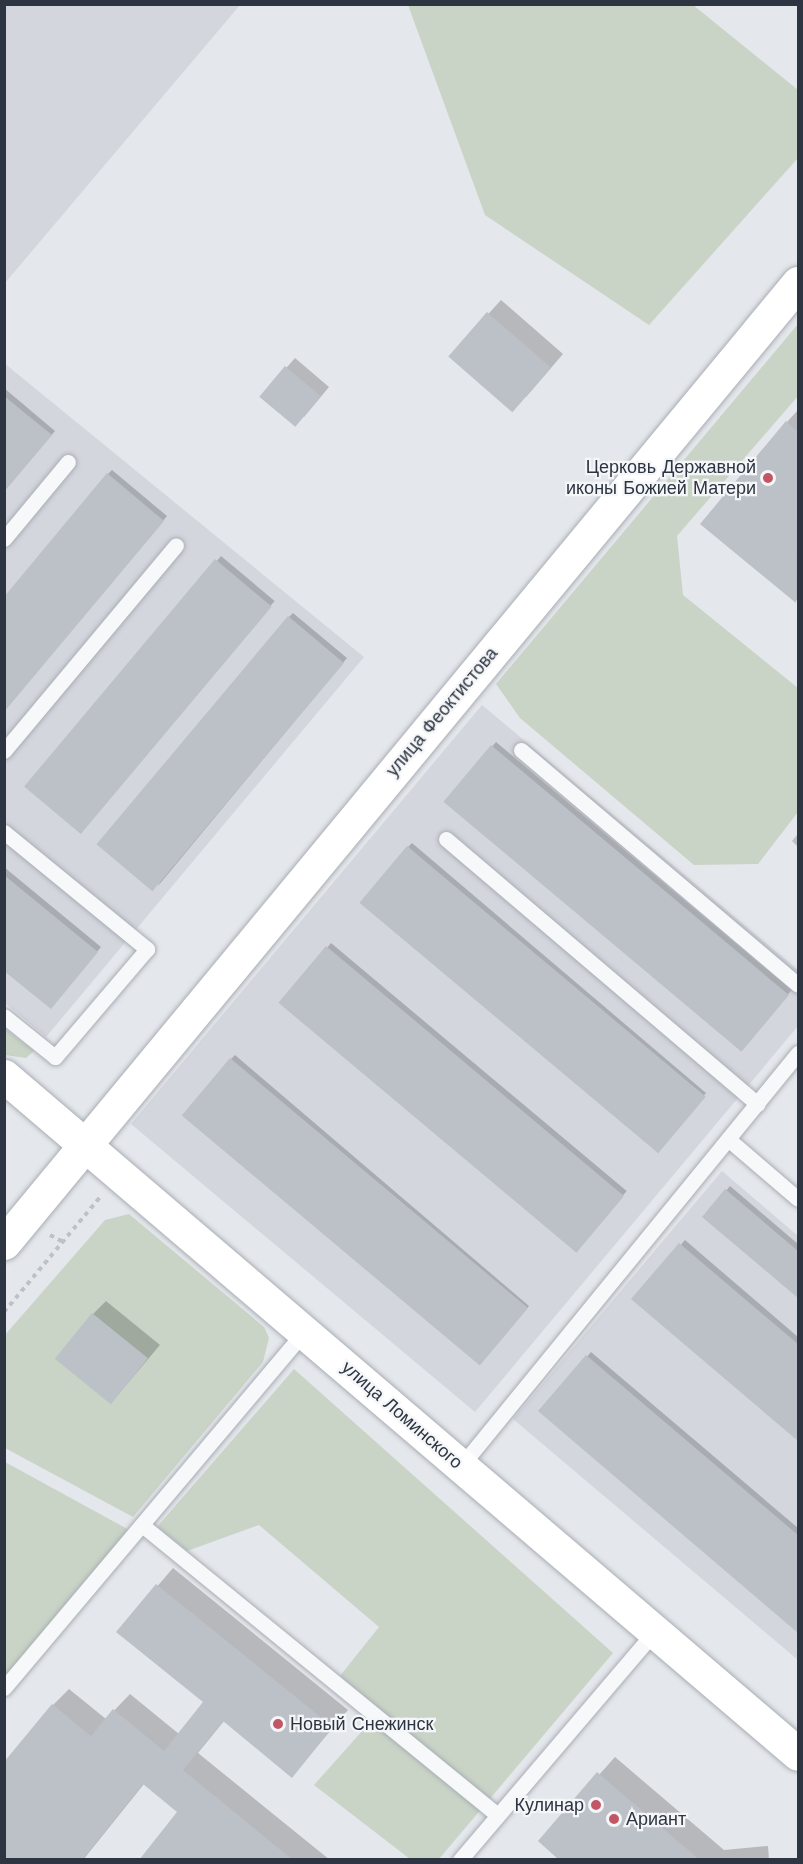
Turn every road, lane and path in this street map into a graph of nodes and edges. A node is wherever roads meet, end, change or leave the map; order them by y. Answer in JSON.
{"nodes":[{"id":1,"x":798,"y":283,"type":"edge"},
{"id":2,"x":68,"y":462,"type":"dead end"},
{"id":3,"x":4,"y":539,"type":"edge"},
{"id":4,"x":176,"y":545,"type":"dead end"},
{"id":5,"x":521,"y":750,"type":"dead end"},
{"id":6,"x":4,"y":751,"type":"edge"},
{"id":7,"x":4,"y":832,"type":"edge"},
{"id":8,"x":446,"y":839,"type":"dead end"},
{"id":9,"x":798,"y":985,"type":"edge"},
{"id":10,"x":4,"y":1016,"type":"edge"},
{"id":11,"x":798,"y":1053,"type":"edge"},
{"id":12,"x":4,"y":1076,"type":"edge"},
{"id":13,"x":757,"y":1104,"type":"junction"},
{"id":14,"x":728,"y":1139,"type":"junction"},
{"id":15,"x":86,"y":1142,"type":"junction"},
{"id":16,"x":121,"y":1172,"type":"junction"},
{"id":17,"x":798,"y":1199,"type":"edge"},
{"id":18,"x":4,"y":1243,"type":"edge"},
{"id":19,"x":4,"y":1312,"type":"edge"},
{"id":20,"x":305,"y":1331,"type":"junction"},
{"id":21,"x":461,"y":1466,"type":"junction"},
{"id":22,"x":142,"y":1525,"type":"junction"},
{"id":23,"x":655,"y":1631,"type":"junction"},
{"id":24,"x":4,"y":1688,"type":"edge"},
{"id":25,"x":798,"y":1754,"type":"edge"},
{"id":26,"x":498,"y":1815,"type":"junction"},
{"id":27,"x":460,"y":1860,"type":"edge"}],
"edges":[{"from":1,"to":15,"type":"street","name":"улица Феоктистова"},
{"from":2,"to":3,"type":"lane"},
{"from":4,"to":6,"type":"lane"},
{"from":5,"to":9,"type":"lane"},
{"from":7,"to":10,"type":"lane"},
{"from":8,"to":13,"type":"lane"},
{"from":11,"to":13,"type":"lane"},
{"from":12,"to":15,"type":"street","name":"улица Ломинского"},
{"from":13,"to":14,"type":"lane"},
{"from":14,"to":17,"type":"lane"},
{"from":14,"to":21,"type":"lane"},
{"from":15,"to":16,"type":"street","name":"улица Ломинского"},
{"from":15,"to":18,"type":"street","name":"улица Феоктистова"},
{"from":16,"to":19,"type":"path"},
{"from":16,"to":20,"type":"street","name":"улица Ломинского"},
{"from":20,"to":21,"type":"street","name":"улица Ломинского"},
{"from":20,"to":22,"type":"lane"},
{"from":21,"to":23,"type":"street","name":"улица Ломинского"},
{"from":22,"to":24,"type":"lane"},
{"from":22,"to":26,"type":"lane"},
{"from":23,"to":25,"type":"street","name":"улица Ломинского"},
{"from":23,"to":26,"type":"lane"},
{"from":26,"to":27,"type":"lane"}]}
